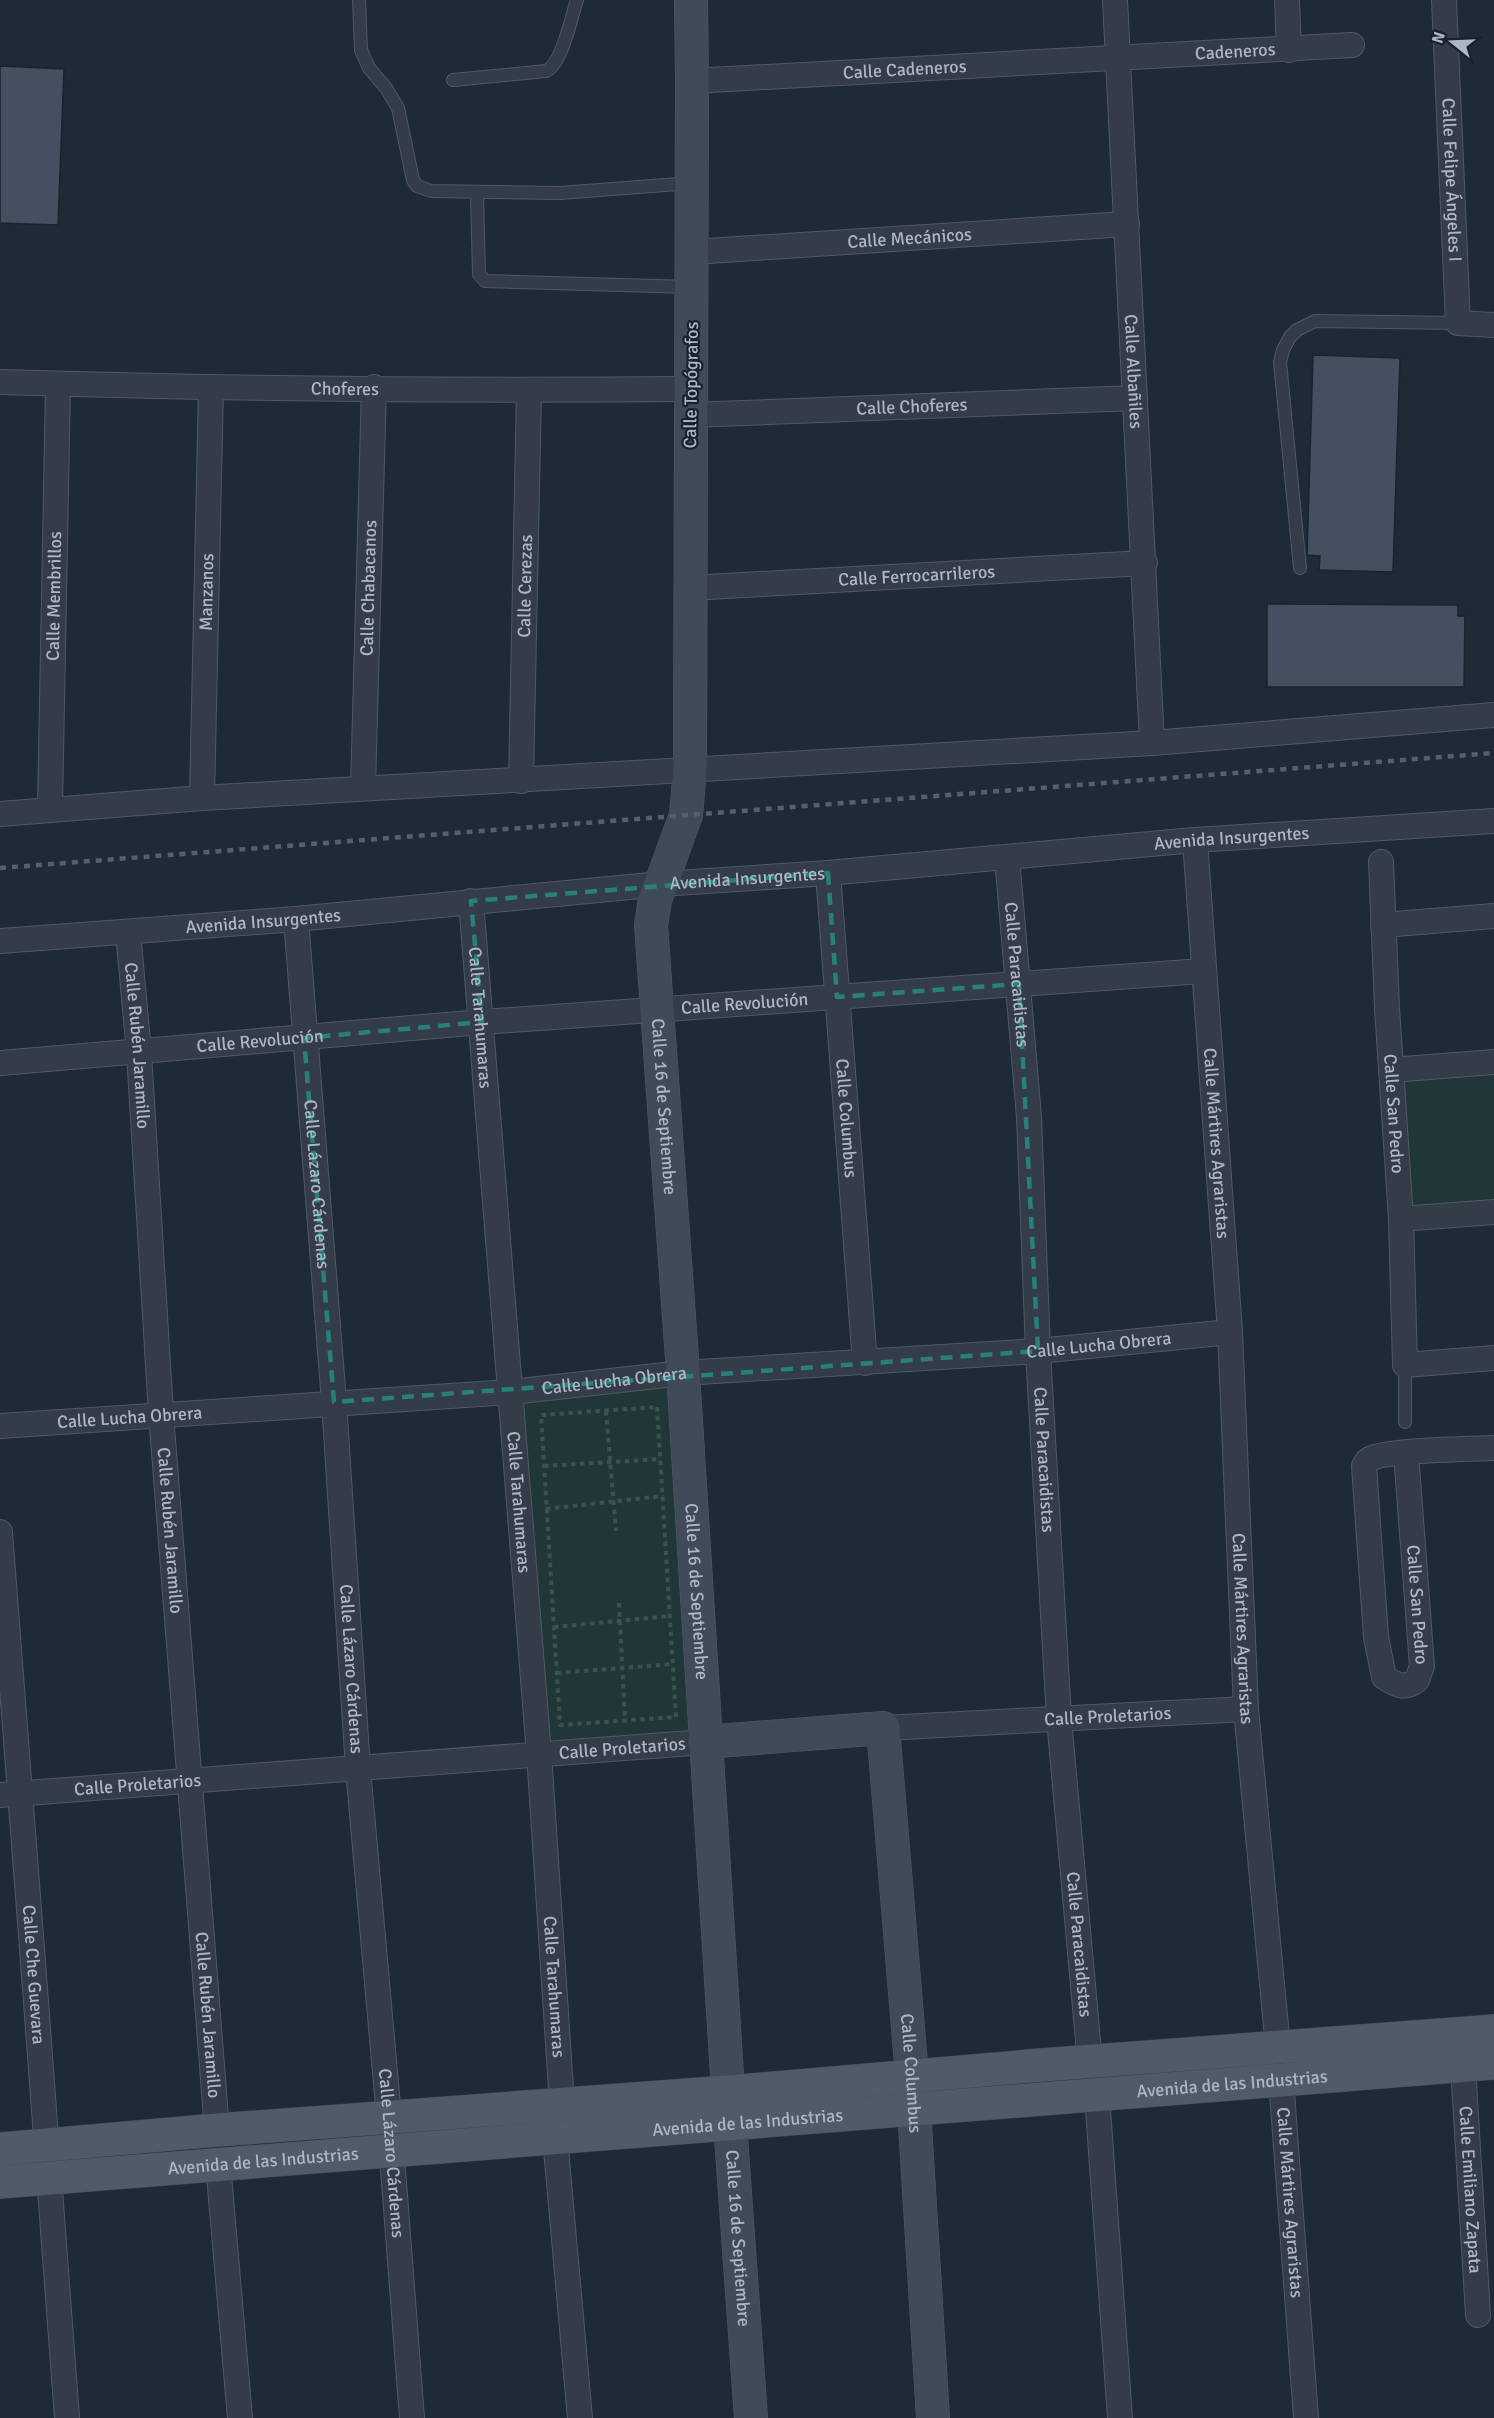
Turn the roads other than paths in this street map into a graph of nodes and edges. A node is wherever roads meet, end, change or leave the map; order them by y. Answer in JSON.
{"nodes":[{"id":1,"x":359,"y":0,"type":"edge"},
{"id":2,"x":577,"y":0,"type":"edge"},
{"id":3,"x":691,"y":0,"type":"edge"},
{"id":4,"x":1115,"y":0,"type":"edge"},
{"id":5,"x":1287,"y":0,"type":"edge"},
{"id":6,"x":1444,"y":0,"type":"edge"},
{"id":7,"x":1352,"y":45,"type":"dead end"},
{"id":8,"x":1289,"y":50,"type":"junction"},
{"id":9,"x":1118,"y":58,"type":"junction"},
{"id":10,"x":453,"y":80,"type":"dead end"},
{"id":11,"x":692,"y":81,"type":"junction"},
{"id":12,"x":692,"y":183,"type":"junction"},
{"id":13,"x":477,"y":193,"type":"junction"},
{"id":14,"x":1127,"y":224,"type":"junction"},
{"id":15,"x":692,"y":252,"type":"junction"},
{"id":16,"x":692,"y":287,"type":"junction"},
{"id":17,"x":1458,"y":323,"type":"junction"},
{"id":18,"x":1494,"y":325,"type":"edge"},
{"id":19,"x":0,"y":382,"type":"edge"},
{"id":20,"x":58,"y":384,"type":"junction"},
{"id":21,"x":211,"y":387,"type":"junction"},
{"id":22,"x":374,"y":387,"type":"junction"},
{"id":23,"x":529,"y":390,"type":"junction"},
{"id":24,"x":1135,"y":398,"type":"junction"},
{"id":25,"x":690,"y":402,"type":"junction"},
{"id":26,"x":1145,"y":563,"type":"junction"},
{"id":27,"x":1300,"y":568,"type":"dead end"},
{"id":28,"x":689,"y":588,"type":"junction"},
{"id":29,"x":1494,"y":715,"type":"edge"},
{"id":30,"x":1152,"y":743,"type":"junction"},
{"id":31,"x":690,"y":769,"type":"junction"},
{"id":32,"x":521,"y":781,"type":"junction"},
{"id":33,"x":363,"y":788,"type":"junction"},
{"id":34,"x":202,"y":798,"type":"junction"},
{"id":35,"x":50,"y":809,"type":"junction"},
{"id":36,"x":0,"y":814,"type":"edge"},
{"id":37,"x":1494,"y":820,"type":"edge"},
{"id":38,"x":1195,"y":840,"type":"junction"},
{"id":39,"x":1007,"y":857,"type":"junction"},
{"id":40,"x":1381,"y":862,"type":"dead end"},
{"id":41,"x":828,"y":873,"type":"junction"},
{"id":42,"x":661,"y":884,"type":"junction"},
{"id":43,"x":471,"y":901,"type":"junction"},
{"id":44,"x":1494,"y":916,"type":"edge"},
{"id":45,"x":296,"y":919,"type":"junction"},
{"id":46,"x":1383,"y":925,"type":"junction"},
{"id":47,"x":128,"y":932,"type":"junction"},
{"id":48,"x":0,"y":941,"type":"edge"},
{"id":49,"x":1203,"y":971,"type":"junction"},
{"id":50,"x":1019,"y":984,"type":"junction"},
{"id":51,"x":837,"y":997,"type":"junction"},
{"id":52,"x":657,"y":1009,"type":"junction"},
{"id":53,"x":482,"y":1022,"type":"junction"},
{"id":54,"x":304,"y":1038,"type":"junction"},
{"id":55,"x":139,"y":1053,"type":"junction"},
{"id":56,"x":1494,"y":1062,"type":"edge"},
{"id":57,"x":0,"y":1063,"type":"edge"},
{"id":58,"x":1391,"y":1070,"type":"junction"},
{"id":59,"x":1494,"y":1212,"type":"edge"},
{"id":60,"x":1401,"y":1219,"type":"junction"},
{"id":61,"x":1230,"y":1332,"type":"junction"},
{"id":62,"x":1038,"y":1351,"type":"junction"},
{"id":63,"x":1494,"y":1358,"type":"edge"},
{"id":64,"x":865,"y":1363,"type":"junction"},
{"id":65,"x":1405,"y":1365,"type":"junction"},
{"id":66,"x":683,"y":1373,"type":"junction"},
{"id":67,"x":511,"y":1392,"type":"junction"},
{"id":68,"x":334,"y":1402,"type":"junction"},
{"id":69,"x":161,"y":1414,"type":"junction"},
{"id":70,"x":1405,"y":1422,"type":"dead end"},
{"id":71,"x":0,"y":1426,"type":"edge"},
{"id":72,"x":1494,"y":1448,"type":"edge"},
{"id":73,"x":1406,"y":1453,"type":"junction"},
{"id":74,"x":0,"y":1532,"type":"edge"},
{"id":75,"x":1246,"y":1709,"type":"junction"},
{"id":76,"x":1059,"y":1719,"type":"junction"},
{"id":77,"x":883,"y":1728,"type":"junction"},
{"id":78,"x":705,"y":1742,"type":"junction"},
{"id":79,"x":539,"y":1754,"type":"junction"},
{"id":80,"x":358,"y":1769,"type":"junction"},
{"id":81,"x":190,"y":1780,"type":"junction"},
{"id":82,"x":11,"y":1794,"type":"edge"},
{"id":83,"x":1494,"y":2031,"type":"edge"},
{"id":84,"x":1090,"y":2063,"type":"junction"},
{"id":85,"x":1279,"y":2063,"type":"junction"},
{"id":86,"x":1479,"y":2064,"type":"edge"},
{"id":87,"x":912,"y":2076,"type":"junction"},
{"id":88,"x":1096,"y":2096,"type":"junction"},
{"id":89,"x":562,"y":2104,"type":"junction"},
{"id":90,"x":729,"y":2108,"type":"junction"},
{"id":91,"x":913,"y":2109,"type":"junction"},
{"id":92,"x":389,"y":2117,"type":"junction"},
{"id":93,"x":217,"y":2130,"type":"junction"},
{"id":94,"x":555,"y":2138,"type":"junction"},
{"id":95,"x":45,"y":2145,"type":"junction"},
{"id":96,"x":0,"y":2149,"type":"edge"},
{"id":97,"x":391,"y":2150,"type":"junction"},
{"id":98,"x":218,"y":2164,"type":"junction"},
{"id":99,"x":47,"y":2178,"type":"junction"},
{"id":100,"x":0,"y":2182,"type":"edge"},
{"id":101,"x":1478,"y":2315,"type":"dead end"},
{"id":102,"x":66,"y":2418,"type":"edge"},
{"id":103,"x":240,"y":2418,"type":"edge"},
{"id":104,"x":412,"y":2418,"type":"edge"},
{"id":105,"x":580,"y":2418,"type":"edge"},
{"id":106,"x":751,"y":2418,"type":"edge"},
{"id":107,"x":933,"y":2418,"type":"edge"},
{"id":108,"x":1120,"y":2418,"type":"edge"},
{"id":109,"x":1306,"y":2418,"type":"edge"}],
"edges":[{"from":1,"to":13,"type":"lane"},
{"from":2,"to":10,"type":"lane"},
{"from":3,"to":11,"type":"street","name":"Calle Topógrafos"},
{"from":4,"to":9,"type":"street","name":"Calle Albañiles"},
{"from":5,"to":8,"type":"street"},
{"from":6,"to":17,"type":"street","name":"Calle Felipe Ángeles I"},
{"from":7,"to":8,"type":"street","name":"Cadeneros"},
{"from":8,"to":9,"type":"street","name":"Cadeneros"},
{"from":9,"to":11,"type":"street","name":"Calle Cadeneros"},
{"from":9,"to":14,"type":"street","name":"Calle Albañiles"},
{"from":11,"to":12,"type":"street","name":"Calle Topógrafos"},
{"from":12,"to":13,"type":"lane"},
{"from":12,"to":15,"type":"street","name":"Calle Topógrafos"},
{"from":13,"to":16,"type":"lane"},
{"from":14,"to":15,"type":"street","name":"Calle Mecánicos"},
{"from":14,"to":24,"type":"street","name":"Calle Albañiles"},
{"from":15,"to":16,"type":"street","name":"Calle Topógrafos"},
{"from":16,"to":25,"type":"street","name":"Calle Topógrafos"},
{"from":17,"to":18,"type":"street"},
{"from":17,"to":27,"type":"lane"},
{"from":19,"to":20,"type":"street","name":"Choferes"},
{"from":20,"to":21,"type":"street","name":"Choferes"},
{"from":20,"to":35,"type":"street","name":"Calle Membrillos"},
{"from":21,"to":22,"type":"street","name":"Choferes"},
{"from":21,"to":34,"type":"street","name":"Manzanos"},
{"from":22,"to":23,"type":"street","name":"Choferes"},
{"from":22,"to":33,"type":"street","name":"Calle Chabacanos"},
{"from":23,"to":25,"type":"street","name":"Choferes"},
{"from":23,"to":32,"type":"street","name":"Calle Cerezas"},
{"from":24,"to":25,"type":"street","name":"Calle Choferes"},
{"from":24,"to":26,"type":"street","name":"Calle Albañiles"},
{"from":25,"to":28,"type":"street","name":"Calle Topógrafos"},
{"from":26,"to":28,"type":"street","name":"Calle Ferrocarrileros"},
{"from":26,"to":30,"type":"street","name":"Calle Albañiles"},
{"from":28,"to":31,"type":"street","name":"Calle Topógrafos"},
{"from":29,"to":30,"type":"street"},
{"from":30,"to":31,"type":"street"},
{"from":31,"to":32,"type":"street"},
{"from":31,"to":42,"type":"street","name":"Calle 16 de Septiembre"},
{"from":32,"to":33,"type":"street"},
{"from":33,"to":34,"type":"street"},
{"from":34,"to":35,"type":"street"},
{"from":35,"to":36,"type":"street"},
{"from":37,"to":38,"type":"street","name":"Avenida Insurgentes"},
{"from":38,"to":39,"type":"street","name":"Avenida Insurgentes"},
{"from":38,"to":49,"type":"street","name":"Calle Mártires Agraristas"},
{"from":39,"to":41,"type":"street","name":"Avenida Insurgentes"},
{"from":39,"to":50,"type":"street","name":"Calle Paracaidistas"},
{"from":40,"to":46,"type":"street","name":"Calle San Pedro"},
{"from":41,"to":42,"type":"street","name":"Avenida Insurgentes"},
{"from":41,"to":51,"type":"street","name":"Calle Columbus"},
{"from":42,"to":43,"type":"street","name":"Avenida Insurgentes"},
{"from":42,"to":52,"type":"street","name":"Calle 16 de Septiembre"},
{"from":43,"to":45,"type":"street","name":"Avenida Insurgentes"},
{"from":43,"to":53,"type":"street","name":"Calle Tarahumaras"},
{"from":44,"to":46,"type":"street"},
{"from":45,"to":47,"type":"street","name":"Avenida Insurgentes"},
{"from":45,"to":54,"type":"street","name":"Calle Lázaro Cárdenas"},
{"from":46,"to":58,"type":"street","name":"Calle San Pedro"},
{"from":47,"to":48,"type":"street","name":"Avenida Insurgentes"},
{"from":47,"to":55,"type":"street","name":"Calle Rubén Jaramillo"},
{"from":49,"to":50,"type":"street","name":"Calle Revolución"},
{"from":49,"to":61,"type":"street","name":"Calle Mártires Agraristas"},
{"from":50,"to":51,"type":"street","name":"Calle Revolución"},
{"from":50,"to":62,"type":"street","name":"Calle Paracaidistas"},
{"from":51,"to":52,"type":"street","name":"Calle Revolución"},
{"from":51,"to":64,"type":"street","name":"Calle Columbus"},
{"from":52,"to":53,"type":"street","name":"Calle Revolución"},
{"from":52,"to":66,"type":"street","name":"Calle 16 de Septiembre"},
{"from":53,"to":54,"type":"street","name":"Calle Revolución"},
{"from":53,"to":67,"type":"street","name":"Calle Tarahumaras"},
{"from":54,"to":55,"type":"street","name":"Calle Revolución"},
{"from":54,"to":68,"type":"street","name":"Calle Lázaro Cárdenas"},
{"from":55,"to":57,"type":"street","name":"Calle Revolución"},
{"from":55,"to":69,"type":"street","name":"Calle Rubén Jaramillo"},
{"from":56,"to":58,"type":"street"},
{"from":58,"to":60,"type":"street","name":"Calle San Pedro"},
{"from":59,"to":60,"type":"street"},
{"from":60,"to":65,"type":"street","name":"Calle San Pedro"},
{"from":61,"to":62,"type":"street","name":"Calle Lucha Obrera"},
{"from":61,"to":75,"type":"street","name":"Calle Mártires Agraristas"},
{"from":62,"to":64,"type":"street","name":"Calle Lucha Obrera"},
{"from":62,"to":76,"type":"street","name":"Calle Paracaidistas"},
{"from":63,"to":65,"type":"street"},
{"from":64,"to":66,"type":"street","name":"Calle Lucha Obrera"},
{"from":65,"to":70,"type":"lane"},
{"from":66,"to":67,"type":"street","name":"Calle Lucha Obrera"},
{"from":66,"to":78,"type":"street","name":"Calle 16 de Septiembre"},
{"from":67,"to":68,"type":"street","name":"Calle Lucha Obrera"},
{"from":67,"to":79,"type":"street","name":"Calle Tarahumaras"},
{"from":68,"to":69,"type":"street","name":"Calle Lucha Obrera"},
{"from":68,"to":80,"type":"street","name":"Calle Lázaro Cárdenas"},
{"from":69,"to":71,"type":"street","name":"Calle Lucha Obrera"},
{"from":69,"to":81,"type":"street","name":"Calle Rubén Jaramillo"},
{"from":72,"to":73,"type":"street"},
{"from":73,"to":73,"type":"street","name":"Calle San Pedro"},
{"from":74,"to":82,"type":"street","name":"Calle Che Guevara"},
{"from":75,"to":76,"type":"street","name":"Calle Proletarios"},
{"from":75,"to":85,"type":"street","name":"Calle Mártires Agraristas"},
{"from":76,"to":77,"type":"street","name":"Calle Proletarios"},
{"from":76,"to":84,"type":"street","name":"Calle Paracaidistas"},
{"from":77,"to":78,"type":"street","name":"Calle Proletarios"},
{"from":77,"to":87,"type":"street","name":"Calle Columbus"},
{"from":78,"to":79,"type":"street","name":"Calle Proletarios"},
{"from":78,"to":90,"type":"street","name":"Calle 16 de Septiembre"},
{"from":79,"to":80,"type":"street","name":"Calle Proletarios"},
{"from":79,"to":89,"type":"street","name":"Calle Tarahumaras"},
{"from":80,"to":81,"type":"street","name":"Calle Proletarios"},
{"from":80,"to":92,"type":"street","name":"Calle Lázaro Cárdenas"},
{"from":81,"to":82,"type":"street","name":"Calle Proletarios"},
{"from":81,"to":93,"type":"street","name":"Calle Rubén Jaramillo"},
{"from":82,"to":95,"type":"street","name":"Calle Che Guevara"},
{"from":83,"to":85,"type":"main road","name":"Avenida de las Industrias"},
{"from":84,"to":85,"type":"main road","name":"Avenida de las Industrias"},
{"from":84,"to":87,"type":"main road","name":"Avenida de las Industrias"},
{"from":85,"to":86,"type":"main road","name":"Avenida de las Industrias"},
{"from":85,"to":88,"type":"main road","name":"Avenida de las Industrias"},
{"from":85,"to":109,"type":"street","name":"Calle Mártires Agraristas"},
{"from":86,"to":101,"type":"street","name":"Calle Emiliano Zapata"},
{"from":87,"to":90,"type":"main road","name":"Avenida de las Industrias"},
{"from":87,"to":91,"type":"street","name":"Calle Columbus"},
{"from":88,"to":91,"type":"main road","name":"Avenida de las Industrias"},
{"from":88,"to":108,"type":"street"},
{"from":89,"to":90,"type":"main road","name":"Avenida de las Industrias"},
{"from":89,"to":92,"type":"main road","name":"Avenida de las Industrias"},
{"from":90,"to":91,"type":"main road","name":"Avenida de las Industrias"},
{"from":90,"to":94,"type":"main road","name":"Avenida de las Industrias"},
{"from":90,"to":106,"type":"street","name":"Calle 16 de Septiembre"},
{"from":91,"to":107,"type":"street","name":"Calle Columbus"},
{"from":92,"to":93,"type":"main road","name":"Avenida de las Industrias"},
{"from":92,"to":97,"type":"street","name":"Calle Lázaro Cárdenas"},
{"from":93,"to":95,"type":"main road","name":"Avenida de las Industrias"},
{"from":94,"to":97,"type":"main road","name":"Avenida de las Industrias"},
{"from":94,"to":105,"type":"street"},
{"from":95,"to":96,"type":"main road","name":"Avenida de las Industrias"},
{"from":95,"to":99,"type":"street","name":"Calle Che Guevara"},
{"from":97,"to":98,"type":"main road","name":"Avenida de las Industrias"},
{"from":97,"to":104,"type":"street","name":"Calle Lázaro Cárdenas"},
{"from":98,"to":99,"type":"main road","name":"Avenida de las Industrias"},
{"from":98,"to":103,"type":"street"},
{"from":99,"to":100,"type":"main road","name":"Avenida de las Industrias"},
{"from":99,"to":102,"type":"street","name":"Calle Che Guevara"}]}
